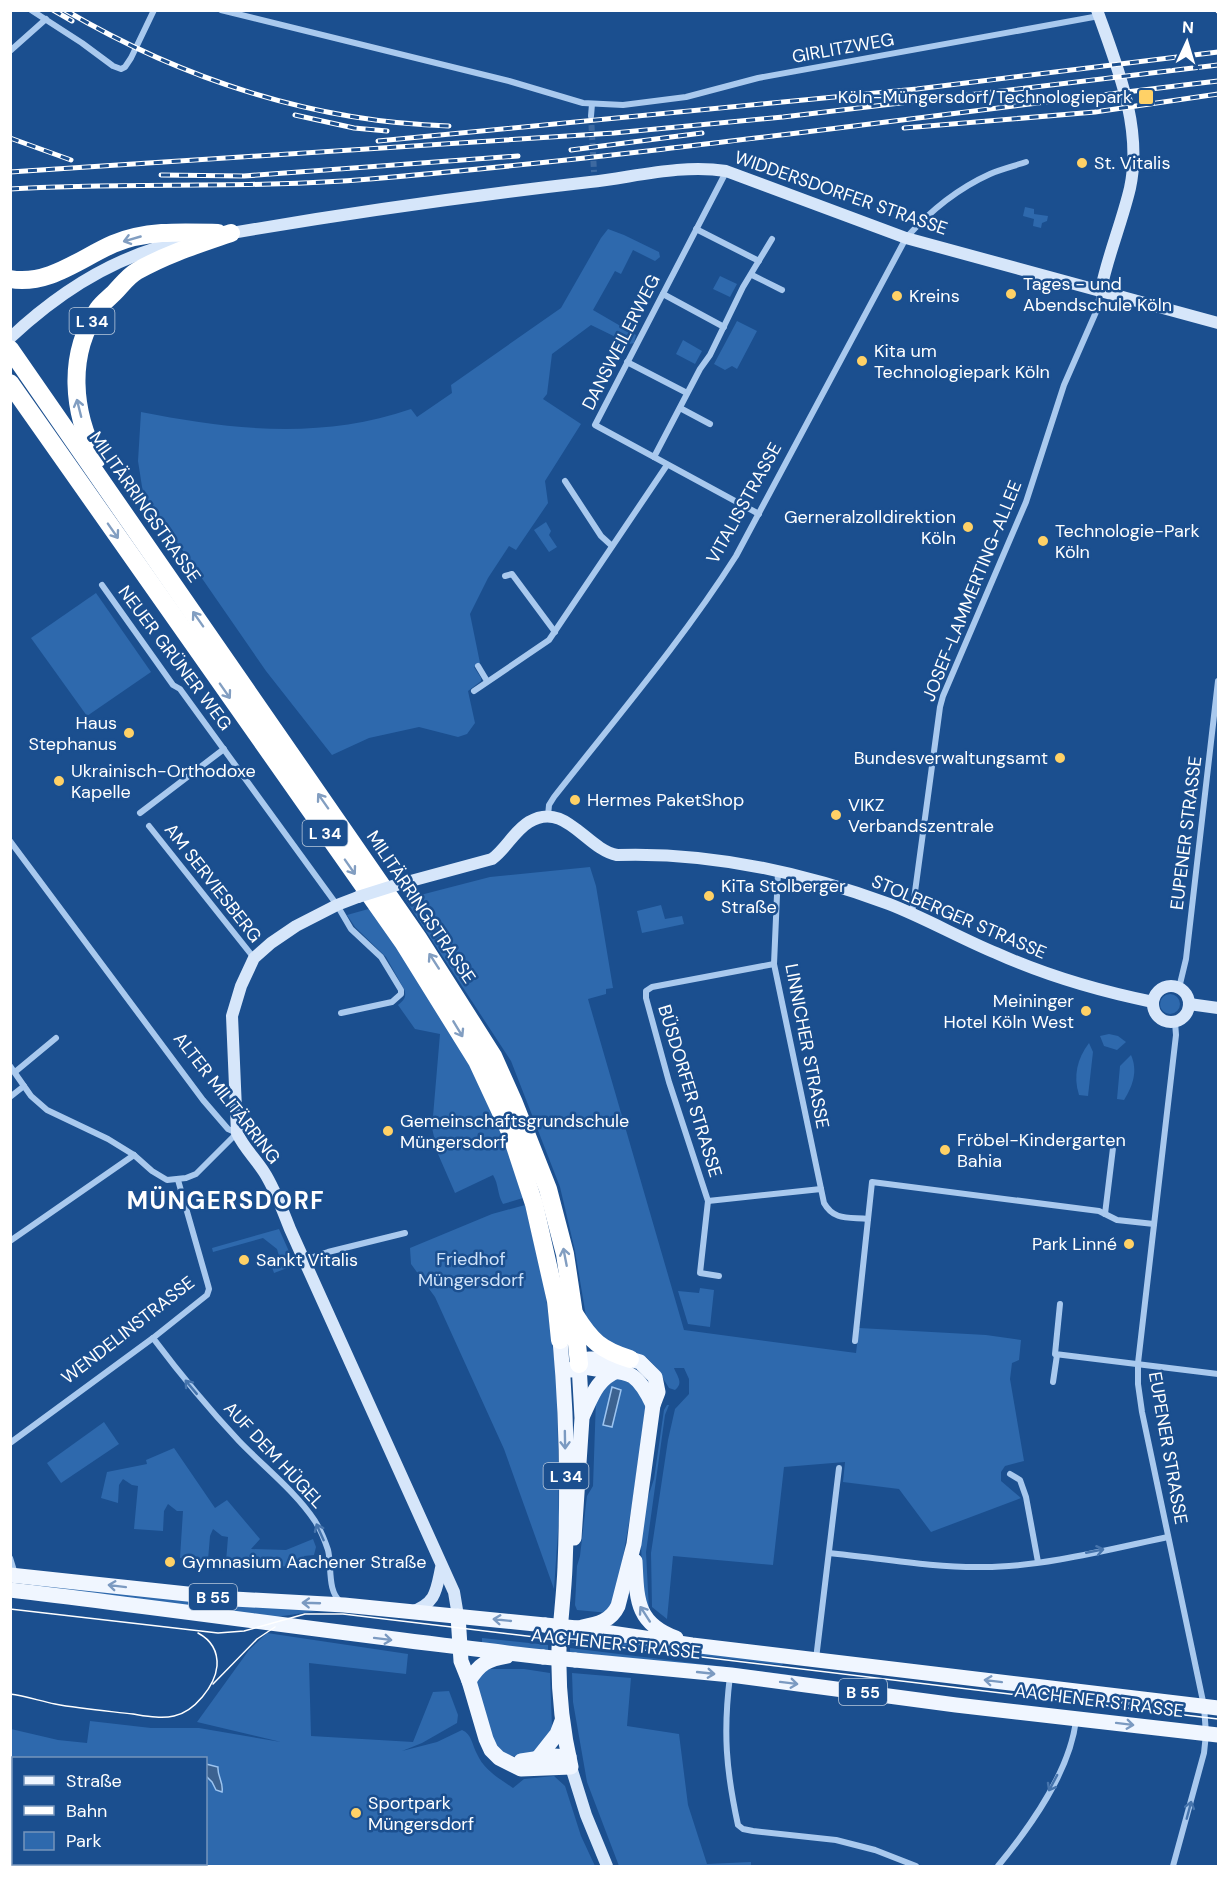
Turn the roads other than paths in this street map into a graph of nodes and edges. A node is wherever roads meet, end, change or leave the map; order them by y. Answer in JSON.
{"nodes":[{"id":1,"x":31,"y":10,"type":"edge"},
{"id":2,"x":154,"y":10,"type":"edge"},
{"id":3,"x":221,"y":10,"type":"edge"},
{"id":4,"x":1098,"y":13,"type":"edge"},
{"id":5,"x":46,"y":19,"type":"junction"},
{"id":6,"x":10,"y":51,"type":"edge"},
{"id":7,"x":592,"y":104,"type":"junction"},
{"id":8,"x":591,"y":116,"type":"tunnel mouth"},
{"id":9,"x":1026,"y":162,"type":"dead end"},
{"id":10,"x":726,"y":171,"type":"junction"},
{"id":11,"x":696,"y":229,"type":"junction"},
{"id":12,"x":231,"y":233,"type":"junction"},
{"id":13,"x":772,"y":238,"type":"dead end"},
{"id":14,"x":906,"y":238,"type":"junction"},
{"id":15,"x":759,"y":261,"type":"junction"},
{"id":16,"x":752,"y":275,"type":"junction"},
{"id":17,"x":10,"y":279,"type":"edge"},
{"id":18,"x":1101,"y":289,"type":"junction"},
{"id":19,"x":782,"y":290,"type":"dead end"},
{"id":20,"x":663,"y":294,"type":"junction"},
{"id":21,"x":1218,"y":323,"type":"edge"},
{"id":22,"x":724,"y":327,"type":"junction"},
{"id":23,"x":10,"y":338,"type":"edge"},
{"id":24,"x":10,"y":349,"type":"edge"},
{"id":25,"x":627,"y":362,"type":"junction"},
{"id":26,"x":10,"y":383,"type":"edge"},
{"id":27,"x":687,"y":393,"type":"junction"},
{"id":28,"x":680,"y":408,"type":"junction"},
{"id":29,"x":710,"y":424,"type":"dead end"},
{"id":30,"x":654,"y":457,"type":"junction"},
{"id":31,"x":668,"y":465,"type":"junction"},
{"id":32,"x":565,"y":481,"type":"dead end"},
{"id":33,"x":103,"y":484,"type":"junction"},
{"id":34,"x":759,"y":514,"type":"junction"},
{"id":35,"x":612,"y":546,"type":"junction"},
{"id":36,"x":505,"y":576,"type":"dead end"},
{"id":37,"x":102,"y":585,"type":"dead end"},
{"id":38,"x":555,"y":632,"type":"junction"},
{"id":39,"x":478,"y":666,"type":"dead end"},
{"id":40,"x":487,"y":681,"type":"junction"},
{"id":41,"x":1218,"y":681,"type":"edge"},
{"id":42,"x":474,"y":691,"type":"dead end"},
{"id":43,"x":224,"y":749,"type":"junction"},
{"id":44,"x":140,"y":813,"type":"dead end"},
{"id":45,"x":548,"y":816,"type":"junction"},
{"id":46,"x":149,"y":826,"type":"dead end"},
{"id":47,"x":10,"y":841,"type":"edge"},
{"id":48,"x":778,"y":871,"type":"junction"},
{"id":49,"x":337,"y":905,"type":"junction"},
{"id":50,"x":912,"y":914,"type":"junction"},
{"id":51,"x":254,"y":958,"type":"junction"},
{"id":52,"x":774,"y":964,"type":"junction"},
{"id":53,"x":1179,"y":988,"type":"junction"},
{"id":54,"x":1153,"y":1002,"type":"junction"},
{"id":55,"x":1190,"y":1004,"type":"junction"},
{"id":56,"x":1218,"y":1008,"type":"edge"},
{"id":57,"x":341,"y":1013,"type":"dead end"},
{"id":58,"x":1176,"y":1022,"type":"junction"},
{"id":59,"x":56,"y":1038,"type":"dead end"},
{"id":60,"x":10,"y":1066,"type":"edge"},
{"id":61,"x":15,"y":1072,"type":"junction"},
{"id":62,"x":24,"y":1086,"type":"junction"},
{"id":63,"x":10,"y":1097,"type":"edge"},
{"id":64,"x":237,"y":1133,"type":"junction"},
{"id":65,"x":1113,"y":1148,"type":"dead end"},
{"id":66,"x":134,"y":1155,"type":"junction"},
{"id":67,"x":178,"y":1180,"type":"junction"},
{"id":68,"x":821,"y":1189,"type":"junction"},
{"id":69,"x":708,"y":1201,"type":"junction"},
{"id":70,"x":1106,"y":1214,"type":"junction"},
{"id":71,"x":868,"y":1219,"type":"junction"},
{"id":72,"x":1154,"y":1224,"type":"junction"},
{"id":73,"x":405,"y":1233,"type":"dead end"},
{"id":74,"x":10,"y":1241,"type":"edge"},
{"id":75,"x":304,"y":1260,"type":"junction"},
{"id":76,"x":719,"y":1276,"type":"dead end"},
{"id":77,"x":1060,"y":1304,"type":"dead end"},
{"id":78,"x":574,"y":1314,"type":"junction"},
{"id":79,"x":153,"y":1338,"type":"junction"},
{"id":80,"x":560,"y":1340,"type":"junction"},
{"id":81,"x":855,"y":1341,"type":"dead end"},
{"id":82,"x":1057,"y":1355,"type":"junction"},
{"id":83,"x":1138,"y":1363,"type":"junction"},
{"id":84,"x":579,"y":1364,"type":"junction"},
{"id":85,"x":624,"y":1365,"type":"junction"},
{"id":86,"x":1218,"y":1374,"type":"edge"},
{"id":87,"x":564,"y":1382,"type":"junction"},
{"id":88,"x":1053,"y":1382,"type":"dead end"},
{"id":89,"x":582,"y":1418,"type":"junction"},
{"id":90,"x":10,"y":1443,"type":"edge"},
{"id":91,"x":839,"y":1468,"type":"dead end"},
{"id":92,"x":1010,"y":1474,"type":"dead end"},
{"id":93,"x":1168,"y":1537,"type":"junction"},
{"id":94,"x":634,"y":1544,"type":"junction"},
{"id":95,"x":829,"y":1553,"type":"junction"},
{"id":96,"x":10,"y":1558,"type":"edge"},
{"id":97,"x":1038,"y":1562,"type":"junction"},
{"id":98,"x":441,"y":1568,"type":"junction"},
{"id":99,"x":565,"y":1570,"type":"junction"},
{"id":100,"x":12,"y":1580,"type":"edge"},
{"id":101,"x":344,"y":1605,"type":"junction"},
{"id":102,"x":411,"y":1612,"type":"junction"},
{"id":103,"x":458,"y":1616,"type":"junction"},
{"id":104,"x":576,"y":1628,"type":"junction"},
{"id":105,"x":692,"y":1645,"type":"junction"},
{"id":106,"x":459,"y":1646,"type":"junction"},
{"id":107,"x":525,"y":1655,"type":"junction"},
{"id":108,"x":816,"y":1659,"type":"junction"},
{"id":109,"x":730,"y":1675,"type":"junction"},
{"id":110,"x":469,"y":1682,"type":"junction"},
{"id":111,"x":1211,"y":1707,"type":"edge"},
{"id":112,"x":1076,"y":1718,"type":"junction"},
{"id":113,"x":562,"y":1721,"type":"junction"},
{"id":114,"x":1218,"y":1721,"type":"edge"},
{"id":115,"x":1214,"y":1734,"type":"edge"},
{"id":116,"x":538,"y":1758,"type":"junction"},
{"id":117,"x":570,"y":1762,"type":"junction"},
{"id":118,"x":514,"y":1764,"type":"junction"},
{"id":119,"x":607,"y":1866,"type":"edge"},
{"id":120,"x":916,"y":1866,"type":"edge"},
{"id":121,"x":998,"y":1866,"type":"edge"},
{"id":122,"x":1173,"y":1866,"type":"edge"}],
"edges":[{"from":1,"to":5,"type":"street"},
{"from":2,"to":5,"type":"street"},
{"from":3,"to":7,"type":"street","name":"GIRLITZWEG"},
{"from":4,"to":7,"type":"street","name":"GIRLITZWEG"},
{"from":4,"to":18,"type":"street"},
{"from":5,"to":6,"type":"street"},
{"from":7,"to":8,"type":"street"},
{"from":9,"to":14,"type":"street","name":"VITALISSTRASSE"},
{"from":10,"to":11,"type":"street","name":"DANSWEILERWEG"},
{"from":10,"to":12,"type":"street","name":"WIDDERSDORFER STRASSE","number":"L 34"},
{"from":10,"to":14,"type":"street","name":"WIDDERSDORFER STRASSE","number":"L 34"},
{"from":11,"to":15,"type":"street"},
{"from":11,"to":20,"type":"street","name":"DANSWEILERWEG"},
{"from":12,"to":17,"type":"highway","number":"L 34","one_way":true},
{"from":12,"to":23,"type":"street","number":"L 34"},
{"from":33,"to":12,"type":"highway","number":"L 34","one_way":true},
{"from":13,"to":15,"type":"street"},
{"from":14,"to":18,"type":"street","name":"WIDDERSDORFER STRASSE","number":"L 34"},
{"from":14,"to":34,"type":"street","name":"VITALISSTRASSE"},
{"from":15,"to":16,"type":"street"},
{"from":16,"to":19,"type":"street"},
{"from":16,"to":22,"type":"street"},
{"from":18,"to":21,"type":"street","name":"WIDDERSDORFER STRASSE"},
{"from":18,"to":50,"type":"street","name":"JOSEF-LAMMERTING-ALLEE"},
{"from":20,"to":22,"type":"street"},
{"from":20,"to":25,"type":"street","name":"DANSWEILERWEG"},
{"from":22,"to":27,"type":"street"},
{"from":24,"to":33,"type":"highway","name":"MILITÄRRINGSTRASSE","number":"L 34"},
{"from":25,"to":27,"type":"street"},
{"from":25,"to":30,"type":"street","name":"DANSWEILERWEG"},
{"from":26,"to":80,"type":"highway","name":"MILITÄRRINGSTRASSE","number":"L 34","one_way":true},
{"from":27,"to":28,"type":"street"},
{"from":28,"to":29,"type":"street"},
{"from":28,"to":30,"type":"street"},
{"from":30,"to":31,"type":"street","name":"DANSWEILERWEG"},
{"from":31,"to":34,"type":"street","name":"DANSWEILERWEG"},
{"from":31,"to":35,"type":"street"},
{"from":32,"to":35,"type":"street"},
{"from":78,"to":33,"type":"highway","name":"MILITÄRRINGSTRASSE","number":"L 34","one_way":true},
{"from":34,"to":45,"type":"street","name":"VITALISSTRASSE"},
{"from":35,"to":38,"type":"street"},
{"from":36,"to":38,"type":"street"},
{"from":37,"to":43,"type":"street","name":"NEUER GRÜNER WEG"},
{"from":38,"to":40,"type":"street"},
{"from":39,"to":40,"type":"street"},
{"from":40,"to":42,"type":"street"},
{"from":41,"to":53,"type":"street","name":"EUPENER STRASSE"},
{"from":43,"to":44,"type":"street","name":"NEUER GRÜNER WEG"},
{"from":43,"to":49,"type":"street","name":"NEUER GRÜNER WEG"},
{"from":45,"to":48,"type":"street","name":"STOLBERGER STRASSE"},
{"from":45,"to":49,"type":"street","bridge":true},
{"from":46,"to":51,"type":"street","name":"AM SERVIESBERG"},
{"from":47,"to":64,"type":"street","name":"ALTER MILITÄRRING"},
{"from":48,"to":50,"type":"street","name":"STOLBERGER STRASSE"},
{"from":48,"to":52,"type":"street","name":"LINNICHER STRASSE"},
{"from":49,"to":51,"type":"street"},
{"from":49,"to":57,"type":"street"},
{"from":50,"to":54,"type":"street","name":"STOLBERGER STRASSE"},
{"from":51,"to":64,"type":"street"},
{"from":52,"to":68,"type":"street","name":"LINNICHER STRASSE"},
{"from":52,"to":69,"type":"street","name":"BÜSDORFER STRASSE"},
{"from":53,"to":54,"type":"street"},
{"from":53,"to":55,"type":"street"},
{"from":54,"to":58,"type":"street"},
{"from":55,"to":56,"type":"street"},
{"from":55,"to":58,"type":"street"},
{"from":58,"to":72,"type":"street","name":"EUPENER STRASSE"},
{"from":59,"to":61,"type":"street"},
{"from":60,"to":61,"type":"street"},
{"from":61,"to":62,"type":"street"},
{"from":62,"to":63,"type":"street"},
{"from":62,"to":66,"type":"street"},
{"from":64,"to":67,"type":"street"},
{"from":64,"to":75,"type":"street","name":"ALTER MILITÄRRING"},
{"from":65,"to":70,"type":"street"},
{"from":66,"to":67,"type":"street"},
{"from":66,"to":74,"type":"street"},
{"from":67,"to":79,"type":"street","name":"WENDELINSTRASSE"},
{"from":68,"to":69,"type":"street"},
{"from":68,"to":71,"type":"street","name":"LINNICHER STRASSE"},
{"from":69,"to":76,"type":"street"},
{"from":70,"to":71,"type":"street"},
{"from":70,"to":72,"type":"street"},
{"from":71,"to":81,"type":"street"},
{"from":72,"to":83,"type":"street","name":"EUPENER STRASSE"},
{"from":73,"to":75,"type":"street"},
{"from":75,"to":98,"type":"street","name":"ALTER MILITÄRRING"},
{"from":77,"to":82,"type":"street"},
{"from":78,"to":84,"type":"highway","name":"MILITÄRRINGSTRASSE","number":"L 34"},
{"from":78,"to":85,"type":"highway"},
{"from":79,"to":90,"type":"street","name":"WENDELINSTRASSE"},
{"from":101,"to":79,"type":"street","name":"AUF DEM HÜGEL","one_way":true},
{"from":80,"to":84,"type":"main road"},
{"from":80,"to":87,"type":"main road","name":"MILITÄRRINGSTRASSE","number":"L 34"},
{"from":82,"to":83,"type":"street"},
{"from":82,"to":88,"type":"street"},
{"from":83,"to":86,"type":"street"},
{"from":83,"to":93,"type":"street","name":"EUPENER STRASSE"},
{"from":84,"to":85,"type":"main road"},
{"from":84,"to":87,"type":"main road"},
{"from":84,"to":89,"type":"main road","name":"MILITÄRRINGSTRASSE","number":"L 34"},
{"from":85,"to":89,"type":"main road"},
{"from":85,"to":94,"type":"main road"},
{"from":87,"to":99,"type":"main road","name":"MILITÄRRINGSTRASSE","number":"L 34","one_way":true},
{"from":89,"to":99,"type":"main road","name":"MILITÄRRINGSTRASSE","number":"L 34"},
{"from":91,"to":95,"type":"street"},
{"from":92,"to":97,"type":"street"},
{"from":97,"to":93,"type":"street","one_way":true},
{"from":93,"to":111,"type":"street","name":"EUPENER STRASSE"},
{"from":94,"to":104,"type":"main road"},
{"from":105,"to":94,"type":"main road","one_way":true},
{"from":95,"to":97,"type":"street"},
{"from":95,"to":108,"type":"street"},
{"from":96,"to":100,"type":"street"},
{"from":98,"to":102,"type":"street"},
{"from":98,"to":103,"type":"street","name":"ALTER MILITÄRRING"},
{"from":99,"to":113,"type":"main road","name":"MILITÄRRINGSTRASSE","number":"L 34"},
{"from":101,"to":100,"type":"main road","name":"AACHENER STRASSE","number":"B 55","one_way":true},
{"from":100,"to":106,"type":"main road","name":"AACHENER STRASSE","number":"B 55","one_way":true},
{"from":101,"to":102,"type":"main road","name":"AACHENER STRASSE","number":"B 55"},
{"from":102,"to":103,"type":"main road","name":"AACHENER STRASSE","number":"B 55"},
{"from":104,"to":103,"type":"main road","name":"AACHENER STRASSE","number":"B 55","one_way":true,"bridge":true},
{"from":103,"to":106,"type":"main road"},
{"from":104,"to":105,"type":"main road","name":"AACHENER STRASSE","number":"B 55"},
{"from":105,"to":108,"type":"main road","name":"AACHENER STRASSE","number":"B 55"},
{"from":106,"to":107,"type":"main road","name":"AACHENER STRASSE","number":"B 55"},
{"from":106,"to":110,"type":"main road"},
{"from":107,"to":109,"type":"main road","name":"AACHENER STRASSE","number":"B 55","one_way":true,"bridge":true},
{"from":107,"to":110,"type":"main road","number":"B 55"},
{"from":111,"to":108,"type":"main road","name":"AACHENER STRASSE","number":"B 55","one_way":true},
{"from":109,"to":112,"type":"main road","name":"AACHENER STRASSE","number":"B 55","one_way":true},
{"from":109,"to":120,"type":"street"},
{"from":110,"to":118,"type":"main road"},
{"from":111,"to":115,"type":"street","name":"EUPENER STRASSE"},
{"from":112,"to":115,"type":"main road","name":"AACHENER STRASSE","number":"B 55","one_way":true},
{"from":112,"to":121,"type":"street","one_way":true},
{"from":113,"to":116,"type":"main road"},
{"from":113,"to":117,"type":"main road","name":"MILITÄRRINGSTRASSE","number":"L 34"},
{"from":114,"to":115,"type":"main road"},
{"from":122,"to":115,"type":"street","name":"EUPENER STRASSE","one_way":true},
{"from":116,"to":117,"type":"main road"},
{"from":116,"to":118,"type":"main road"},
{"from":117,"to":118,"type":"main road"},
{"from":117,"to":119,"type":"street","name":"MILITÄRRINGSTRASSE","number":"L 34"}]}
